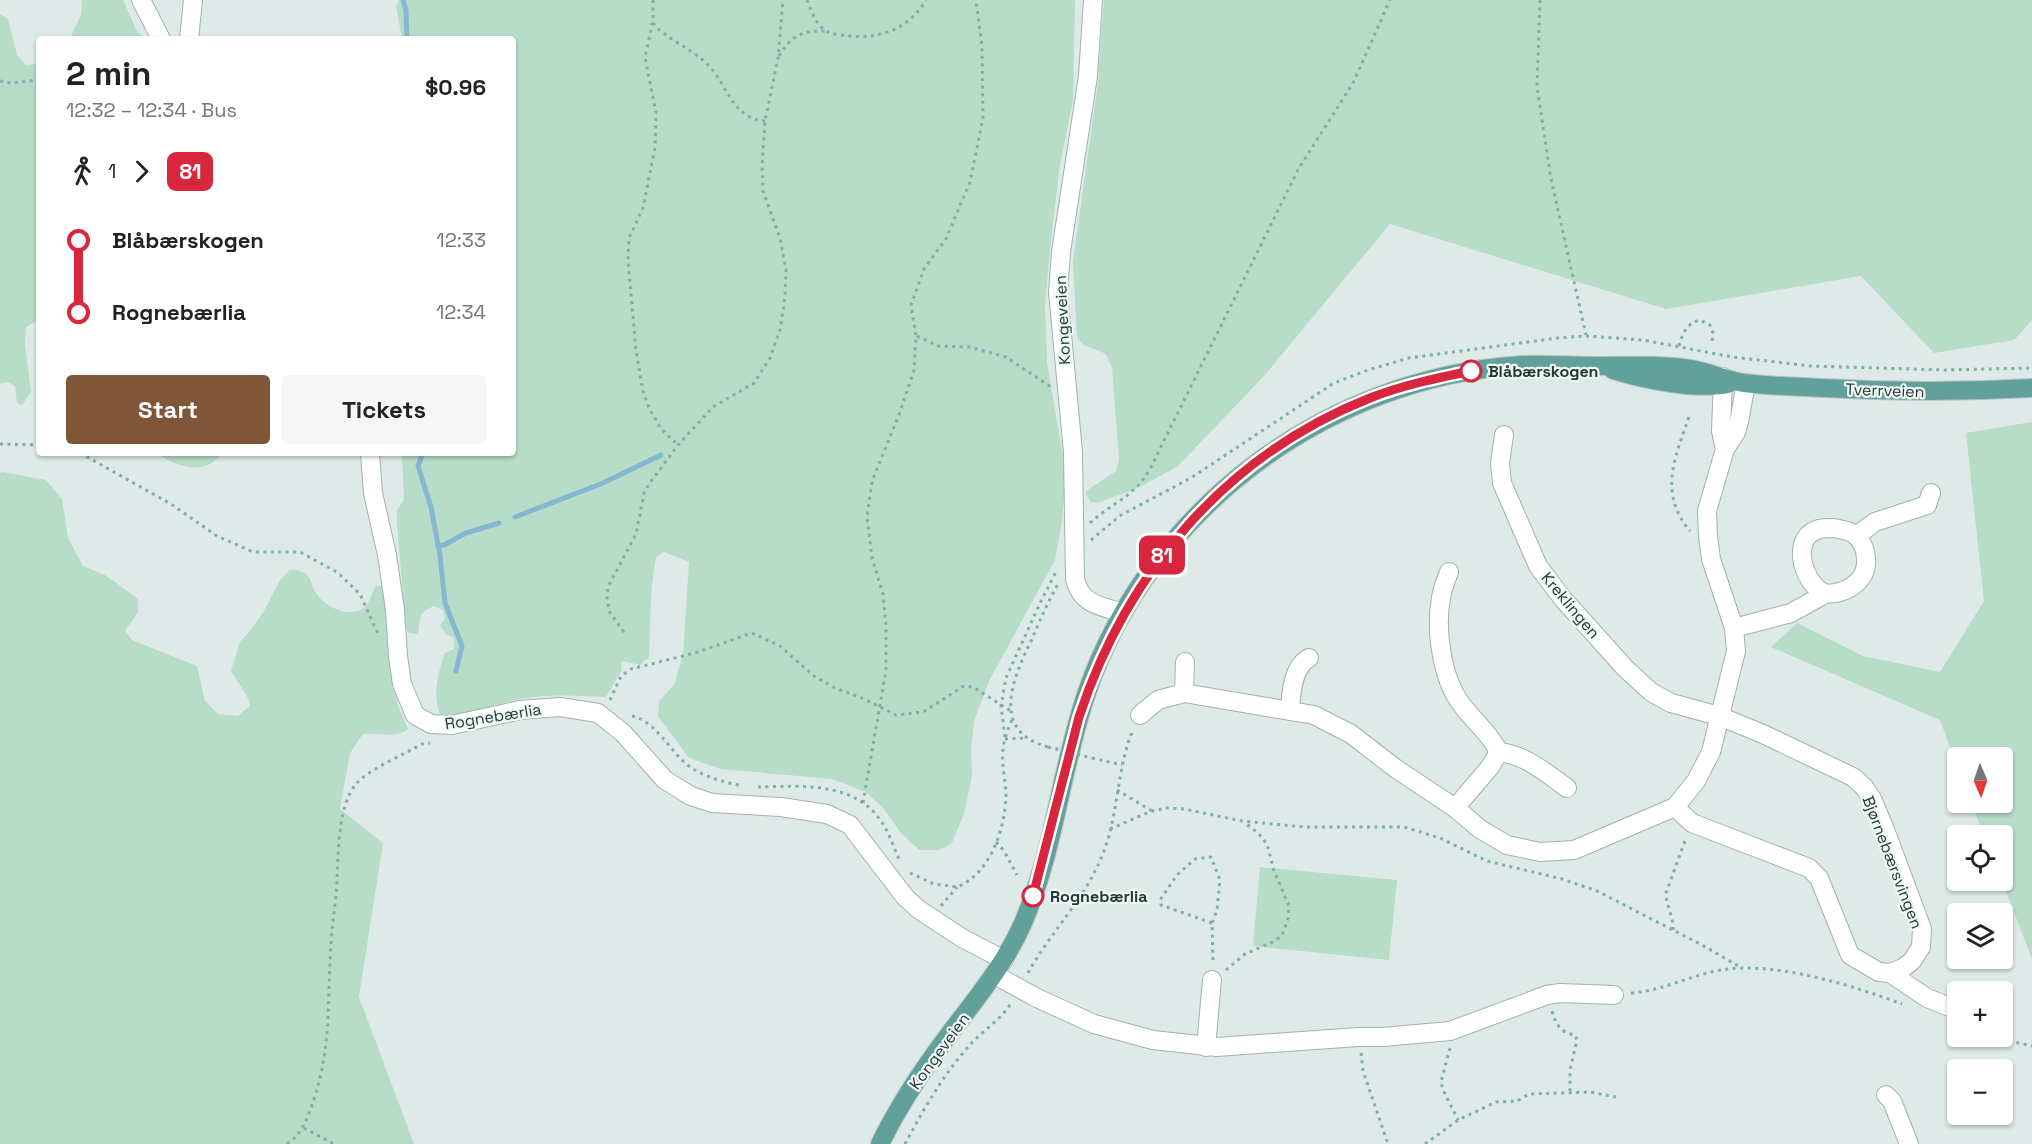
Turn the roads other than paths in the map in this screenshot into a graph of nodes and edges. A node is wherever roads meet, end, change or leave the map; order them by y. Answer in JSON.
{"nodes":[{"id":1,"x":141,"y":0,"type":"edge"},
{"id":2,"x":193,"y":0,"type":"edge"},
{"id":3,"x":1093,"y":0,"type":"edge"},
{"id":4,"x":159,"y":36,"type":"edge"},
{"id":5,"x":189,"y":36,"type":"edge"},
{"id":6,"x":1732,"y":382,"type":"junction"},
{"id":7,"x":2032,"y":388,"type":"edge"},
{"id":8,"x":1504,"y":435,"type":"dead end"},
{"id":9,"x":370,"y":456,"type":"edge"},
{"id":10,"x":1931,"y":493,"type":"dead end"},
{"id":11,"x":1856,"y":536,"type":"junction"},
{"id":12,"x":1449,"y":572,"type":"dead end"},
{"id":13,"x":1825,"y":594,"type":"junction"},
{"id":14,"x":1123,"y":614,"type":"junction"},
{"id":15,"x":1734,"y":628,"type":"junction"},
{"id":16,"x":1309,"y":658,"type":"dead end"},
{"id":17,"x":1185,"y":662,"type":"dead end"},
{"id":18,"x":1184,"y":693,"type":"junction"},
{"id":19,"x":1290,"y":710,"type":"junction"},
{"id":20,"x":1140,"y":716,"type":"road end"},
{"id":21,"x":1719,"y":716,"type":"junction"},
{"id":22,"x":1499,"y":752,"type":"junction"},
{"id":23,"x":1567,"y":788,"type":"dead end"},
{"id":24,"x":1675,"y":807,"type":"junction"},
{"id":25,"x":1455,"y":808,"type":"junction"},
{"id":26,"x":999,"y":968,"type":"junction"},
{"id":27,"x":1890,"y":973,"type":"junction"},
{"id":28,"x":1212,"y":980,"type":"road end"},
{"id":29,"x":1614,"y":994,"type":"road end"},
{"id":30,"x":1947,"y":1006,"type":"edge"},
{"id":31,"x":1206,"y":1047,"type":"junction"},
{"id":32,"x":1886,"y":1095,"type":"dead end"},
{"id":33,"x":880,"y":1144,"type":"edge"},
{"id":34,"x":1909,"y":1144,"type":"edge"}],
"edges":[{"from":1,"to":4,"type":"street"},
{"from":2,"to":5,"type":"street"},
{"from":3,"to":14,"type":"street","name":"Kongeveien"},
{"from":6,"to":7,"type":"main road","name":"Tverrveien"},
{"from":6,"to":14,"type":"main road","name":"Tverrveien"},
{"from":6,"to":15,"type":"street"},
{"from":8,"to":21,"type":"street","name":"Kreklingen"},
{"from":9,"to":26,"type":"street","name":"Rognebærlia"},
{"from":10,"to":11,"type":"street"},
{"from":11,"to":13,"type":"street"},
{"from":11,"to":13,"type":"street"},
{"from":12,"to":22,"type":"street"},
{"from":13,"to":15,"type":"street"},
{"from":14,"to":26,"type":"main road","name":"Tverrveien"},
{"from":15,"to":21,"type":"street"},
{"from":16,"to":19,"type":"street"},
{"from":17,"to":18,"type":"street"},
{"from":18,"to":19,"type":"street"},
{"from":18,"to":20,"type":"street"},
{"from":19,"to":25,"type":"street"},
{"from":21,"to":24,"type":"street"},
{"from":21,"to":27,"type":"street","name":"Bjørnebærsvingen"},
{"from":22,"to":23,"type":"street"},
{"from":22,"to":25,"type":"street"},
{"from":24,"to":25,"type":"street"},
{"from":24,"to":27,"type":"street"},
{"from":26,"to":31,"type":"street","name":"Rognebærlia"},
{"from":26,"to":33,"type":"main road","name":"Kongeveien"},
{"from":27,"to":30,"type":"street"},
{"from":28,"to":31,"type":"street"},
{"from":29,"to":31,"type":"street","name":"Rognebærlia"},
{"from":32,"to":34,"type":"street"}]}
